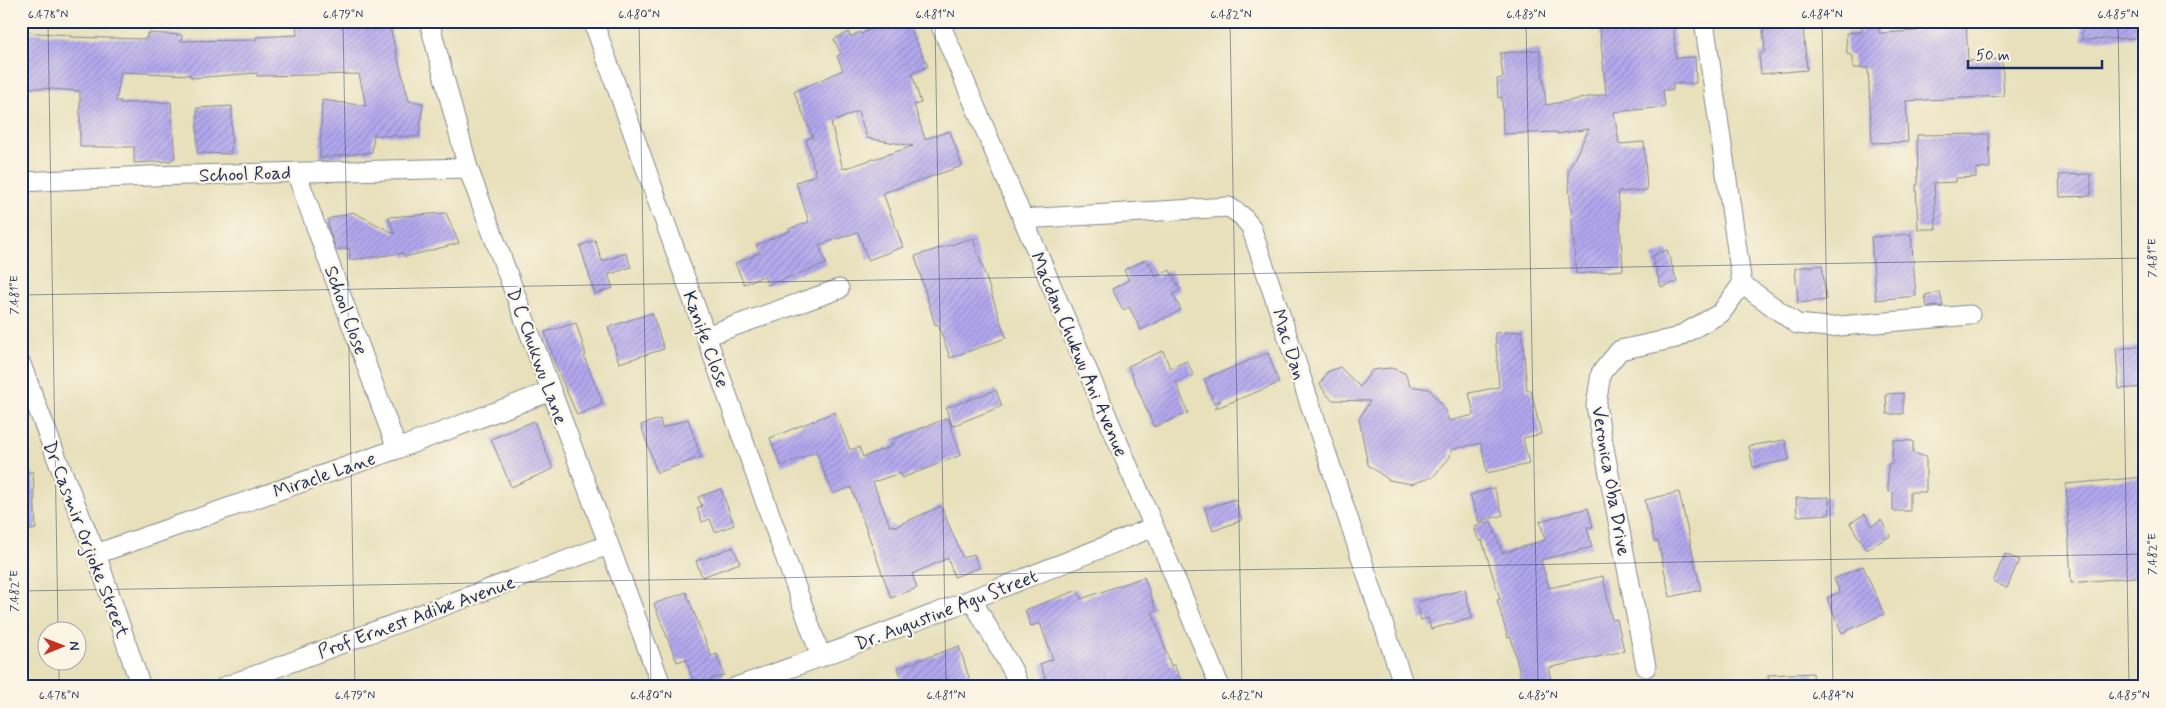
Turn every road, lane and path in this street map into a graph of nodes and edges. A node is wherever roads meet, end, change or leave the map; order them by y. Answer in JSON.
{"nodes":[{"id":1,"x":430,"y":21,"type":"edge"},
{"id":2,"x":593,"y":21,"type":"edge"},
{"id":3,"x":940,"y":21,"type":"edge"},
{"id":4,"x":1704,"y":21,"type":"edge"},
{"id":5,"x":468,"y":168,"type":"junction"},
{"id":6,"x":296,"y":172,"type":"junction"},
{"id":7,"x":21,"y":182,"type":"edge"},
{"id":8,"x":1022,"y":219,"type":"junction"},
{"id":9,"x":1742,"y":284,"type":"junction"},
{"id":10,"x":840,"y":289,"type":"dead end"},
{"id":11,"x":1970,"y":315,"type":"dead end"},
{"id":12,"x":706,"y":336,"type":"junction"},
{"id":13,"x":21,"y":364,"type":"edge"},
{"id":14,"x":551,"y":391,"type":"junction"},
{"id":15,"x":397,"y":449,"type":"junction"},
{"id":16,"x":1154,"y":526,"type":"junction"},
{"id":17,"x":608,"y":545,"type":"junction"},
{"id":18,"x":96,"y":554,"type":"junction"},
{"id":19,"x":972,"y":600,"type":"junction"},
{"id":20,"x":821,"y":658,"type":"junction"},
{"id":21,"x":1646,"y":667,"type":"dead end"},
{"id":22,"x":141,"y":687,"type":"edge"},
{"id":23,"x":224,"y":687,"type":"edge"},
{"id":24,"x":662,"y":687,"type":"edge"},
{"id":25,"x":736,"y":687,"type":"edge"},
{"id":26,"x":1019,"y":687,"type":"edge"},
{"id":27,"x":1220,"y":687,"type":"edge"},
{"id":28,"x":1400,"y":687,"type":"edge"}],
"edges":[{"from":1,"to":5,"type":"street","name":"D C Chukwu Lane"},
{"from":2,"to":12,"type":"street","name":"Kanife Close"},
{"from":3,"to":8,"type":"street","name":"Macdan Chukwu Ani Avenue"},
{"from":4,"to":9,"type":"street"},
{"from":5,"to":6,"type":"street","name":"School Road"},
{"from":5,"to":14,"type":"street","name":"D C Chukwu Lane"},
{"from":6,"to":7,"type":"street","name":"School Road"},
{"from":6,"to":15,"type":"street","name":"School Close"},
{"from":8,"to":16,"type":"street","name":"Macdan Chukwu Ani Avenue"},
{"from":8,"to":28,"type":"street","name":"Mac Dan"},
{"from":9,"to":11,"type":"street"},
{"from":9,"to":21,"type":"street","name":"Veronica Oba Drive"},
{"from":10,"to":12,"type":"street"},
{"from":12,"to":20,"type":"street","name":"Kanife Close"},
{"from":13,"to":18,"type":"street","name":"Dr Casmir Orjioke Street"},
{"from":14,"to":15,"type":"street","name":"Miracle Lane"},
{"from":14,"to":17,"type":"street","name":"D C Chukwu Lane"},
{"from":15,"to":18,"type":"street","name":"Miracle Lane"},
{"from":16,"to":19,"type":"street","name":"Dr. Augustine Agu Street"},
{"from":16,"to":27,"type":"street","name":"Macdan Chukwu Ani Avenue"},
{"from":17,"to":23,"type":"street","name":"Prof Ernest Adibe Avenue"},
{"from":17,"to":24,"type":"street","name":"D C Chukwu Lane"},
{"from":18,"to":22,"type":"street","name":"Dr Casmir Orjioke Street"},
{"from":19,"to":20,"type":"street","name":"Dr. Augustine Agu Street"},
{"from":19,"to":26,"type":"street"},
{"from":20,"to":25,"type":"street","name":"Dr. Augustine Agu Street"}]}
